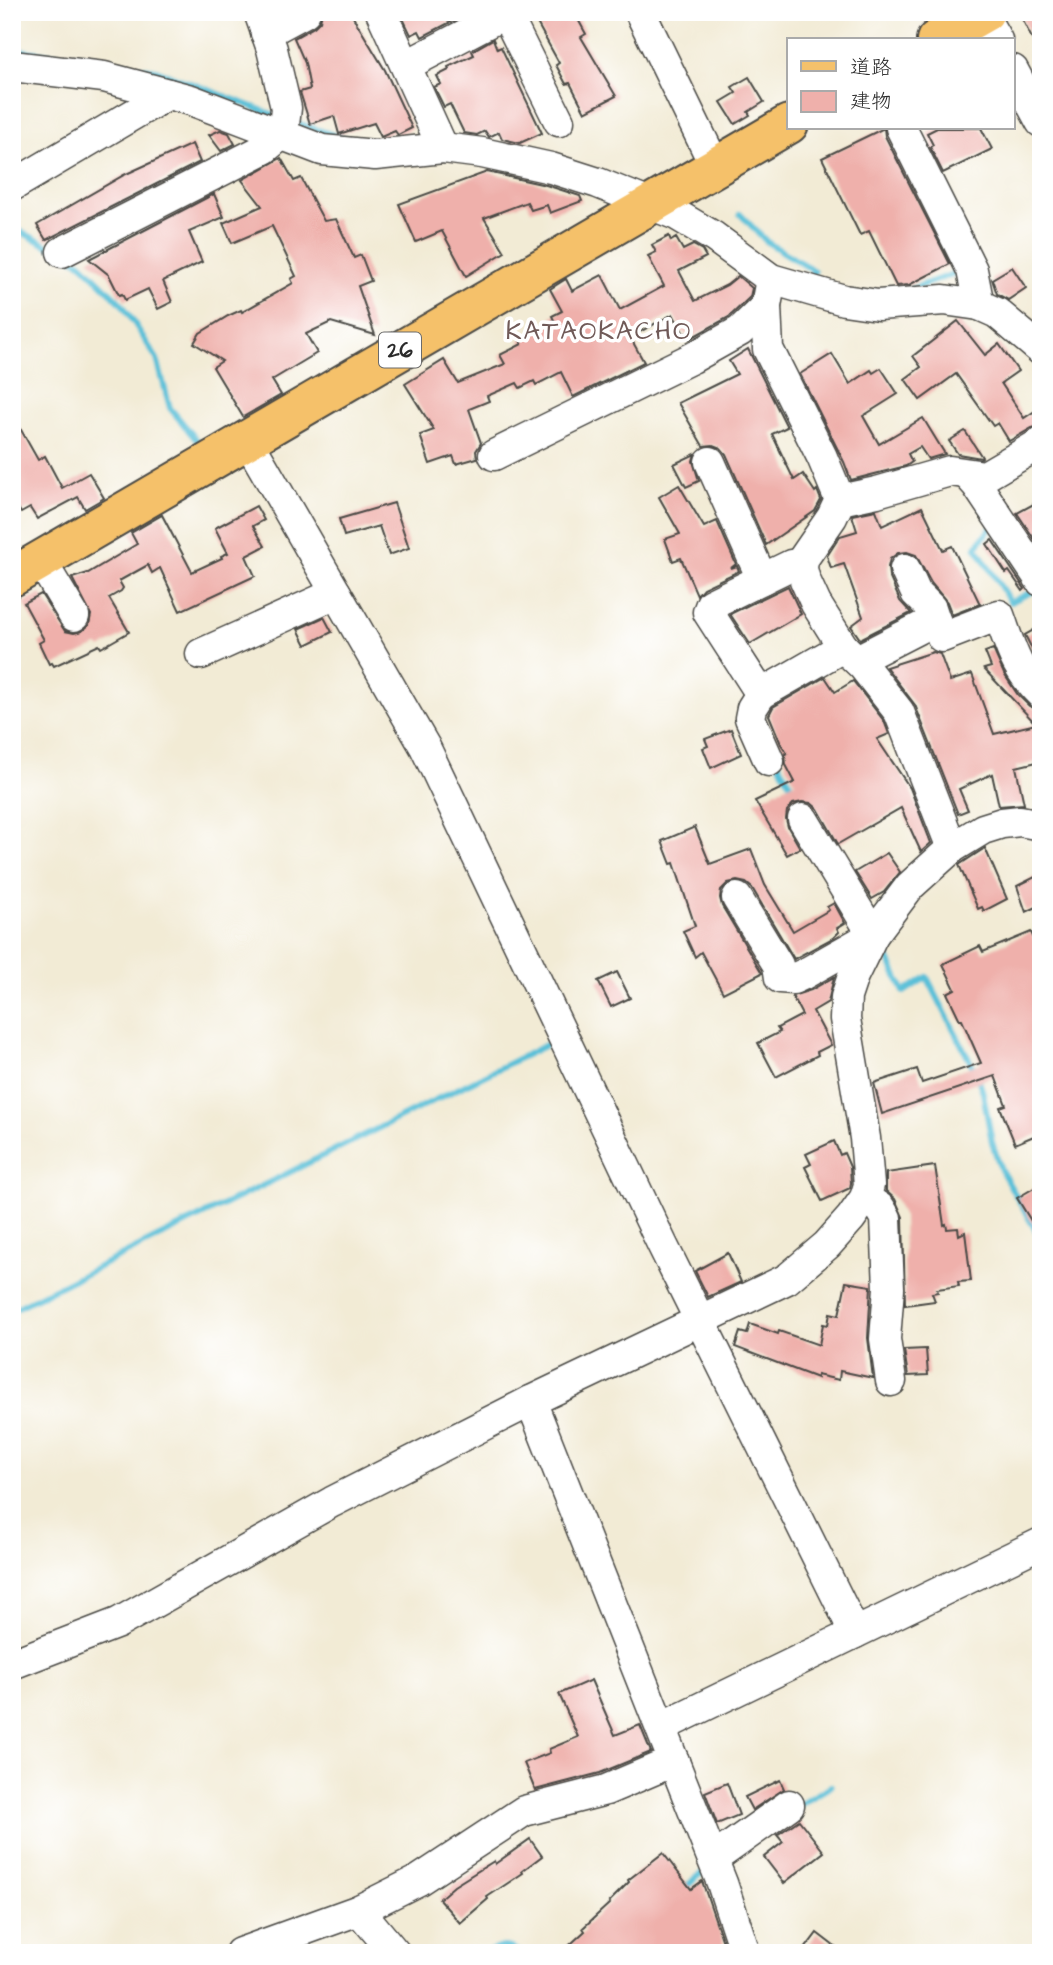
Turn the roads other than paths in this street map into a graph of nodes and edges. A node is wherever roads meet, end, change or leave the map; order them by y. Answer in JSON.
{"nodes":[{"id":1,"x":304,"y":12,"type":"edge"},
{"id":2,"x":381,"y":12,"type":"edge"},
{"id":3,"x":640,"y":12,"type":"edge"},
{"id":4,"x":505,"y":13,"type":"edge"},
{"id":5,"x":988,"y":22,"type":"edge"},
{"id":6,"x":262,"y":23,"type":"edge"},
{"id":7,"x":942,"y":38,"type":"edge"},
{"id":8,"x":407,"y":65,"type":"junction"},
{"id":9,"x":12,"y":66,"type":"edge"},
{"id":10,"x":1014,"y":72,"type":"edge"},
{"id":11,"x":168,"y":94,"type":"junction"},
{"id":12,"x":559,"y":121,"type":"dead end"},
{"id":13,"x":1041,"y":122,"type":"edge"},
{"id":14,"x":787,"y":125,"type":"edge"},
{"id":15,"x":902,"y":130,"type":"edge"},
{"id":16,"x":283,"y":134,"type":"junction"},
{"id":17,"x":443,"y":148,"type":"junction"},
{"id":18,"x":715,"y":166,"type":"junction"},
{"id":19,"x":12,"y":186,"type":"edge"},
{"id":20,"x":650,"y":205,"type":"junction"},
{"id":21,"x":62,"y":252,"type":"dead end"},
{"id":22,"x":768,"y":293,"type":"junction"},
{"id":23,"x":979,"y":305,"type":"junction"},
{"id":24,"x":1041,"y":350,"type":"edge"},
{"id":25,"x":247,"y":439,"type":"junction"},
{"id":26,"x":1041,"y":443,"type":"edge"},
{"id":27,"x":494,"y":456,"type":"dead end"},
{"id":28,"x":710,"y":462,"type":"dead end"},
{"id":29,"x":967,"y":474,"type":"junction"},
{"id":30,"x":840,"y":500,"type":"junction"},
{"id":31,"x":802,"y":564,"type":"junction"},
{"id":32,"x":27,"y":569,"type":"edge"},
{"id":33,"x":905,"y":569,"type":"dead end"},
{"id":34,"x":762,"y":579,"type":"junction"},
{"id":35,"x":1041,"y":581,"type":"edge"},
{"id":36,"x":336,"y":593,"type":"junction"},
{"id":37,"x":74,"y":616,"type":"dead end"},
{"id":38,"x":935,"y":620,"type":"junction"},
{"id":39,"x":201,"y":654,"type":"dead end"},
{"id":40,"x":850,"y":654,"type":"junction"},
{"id":41,"x":761,"y":694,"type":"junction"},
{"id":42,"x":1041,"y":694,"type":"edge"},
{"id":43,"x":769,"y":761,"type":"dead end"},
{"id":44,"x":803,"y":819,"type":"dead end"},
{"id":45,"x":1041,"y":825,"type":"edge"},
{"id":46,"x":952,"y":848,"type":"junction"},
{"id":47,"x":737,"y":898,"type":"dead end"},
{"id":48,"x":873,"y":935,"type":"junction"},
{"id":49,"x":865,"y":1198,"type":"junction"},
{"id":50,"x":701,"y":1321,"type":"junction"},
{"id":51,"x":891,"y":1381,"type":"dead end"},
{"id":52,"x":531,"y":1401,"type":"junction"},
{"id":53,"x":1041,"y":1544,"type":"edge"},
{"id":54,"x":855,"y":1633,"type":"junction"},
{"id":55,"x":12,"y":1664,"type":"edge"},
{"id":56,"x":662,"y":1727,"type":"junction"},
{"id":57,"x":674,"y":1761,"type":"junction"},
{"id":58,"x":789,"y":1805,"type":"dead end"},
{"id":59,"x":713,"y":1859,"type":"junction"},
{"id":60,"x":359,"y":1910,"type":"junction"},
{"id":61,"x":240,"y":1953,"type":"edge"},
{"id":62,"x":395,"y":1953,"type":"edge"},
{"id":63,"x":745,"y":1953,"type":"edge"}],
"edges":[{"from":1,"to":6,"type":"street"},
{"from":2,"to":8,"type":"street"},
{"from":3,"to":18,"type":"street"},
{"from":4,"to":8,"type":"street"},
{"from":4,"to":12,"type":"street"},
{"from":5,"to":7,"type":"main road"},
{"from":6,"to":16,"type":"street"},
{"from":8,"to":17,"type":"street"},
{"from":9,"to":11,"type":"street"},
{"from":10,"to":13,"type":"street"},
{"from":11,"to":16,"type":"street"},
{"from":11,"to":19,"type":"street"},
{"from":14,"to":18,"type":"main road","number":"26"},
{"from":15,"to":23,"type":"street"},
{"from":16,"to":17,"type":"street"},
{"from":16,"to":21,"type":"street"},
{"from":17,"to":20,"type":"street"},
{"from":18,"to":20,"type":"main road","number":"26"},
{"from":20,"to":22,"type":"street"},
{"from":20,"to":25,"type":"main road","number":"26"},
{"from":22,"to":23,"type":"street"},
{"from":22,"to":27,"type":"street"},
{"from":22,"to":30,"type":"street"},
{"from":23,"to":24,"type":"street"},
{"from":25,"to":32,"type":"main road","number":"26"},
{"from":25,"to":36,"type":"street"},
{"from":26,"to":29,"type":"street"},
{"from":28,"to":34,"type":"street"},
{"from":29,"to":30,"type":"street"},
{"from":29,"to":35,"type":"street"},
{"from":30,"to":31,"type":"street"},
{"from":31,"to":34,"type":"street"},
{"from":31,"to":40,"type":"street"},
{"from":32,"to":37,"type":"street"},
{"from":33,"to":38,"type":"street"},
{"from":34,"to":41,"type":"street"},
{"from":36,"to":39,"type":"street"},
{"from":36,"to":50,"type":"street"},
{"from":38,"to":40,"type":"street"},
{"from":38,"to":42,"type":"street"},
{"from":40,"to":41,"type":"street"},
{"from":40,"to":46,"type":"street"},
{"from":41,"to":43,"type":"street"},
{"from":44,"to":48,"type":"street"},
{"from":45,"to":46,"type":"street"},
{"from":46,"to":48,"type":"street"},
{"from":47,"to":48,"type":"street"},
{"from":48,"to":49,"type":"street"},
{"from":49,"to":50,"type":"street"},
{"from":49,"to":51,"type":"street"},
{"from":50,"to":52,"type":"street"},
{"from":50,"to":54,"type":"street"},
{"from":52,"to":55,"type":"street"},
{"from":52,"to":56,"type":"street"},
{"from":53,"to":54,"type":"street"},
{"from":54,"to":56,"type":"street"},
{"from":56,"to":57,"type":"street"},
{"from":57,"to":59,"type":"street"},
{"from":57,"to":60,"type":"street"},
{"from":58,"to":59,"type":"street"},
{"from":59,"to":63,"type":"street"},
{"from":60,"to":61,"type":"street"},
{"from":60,"to":62,"type":"street"}]}
